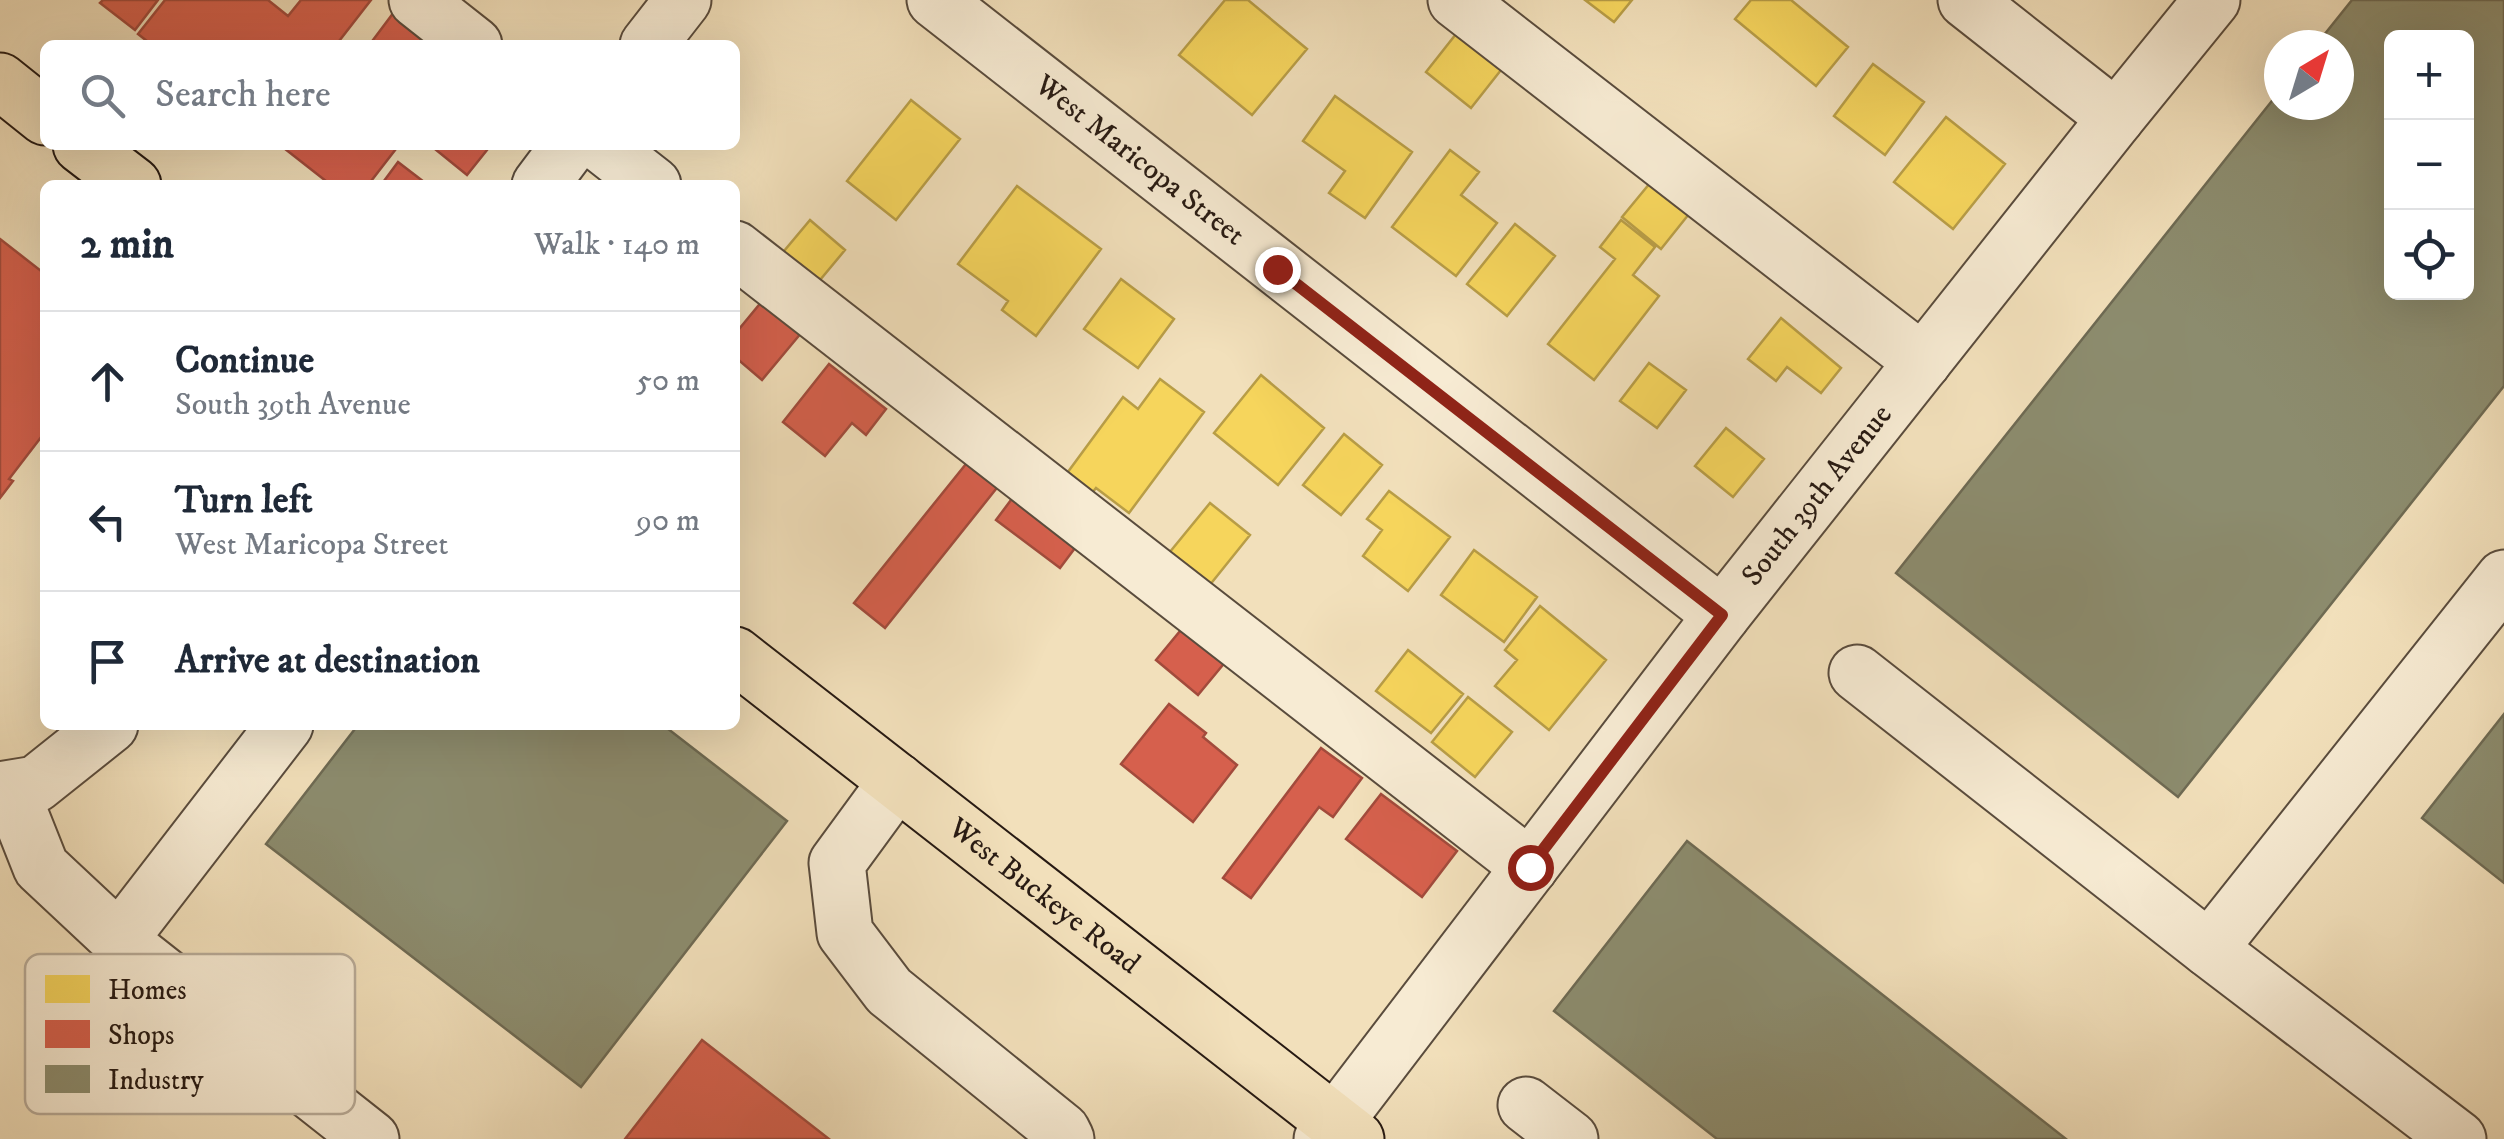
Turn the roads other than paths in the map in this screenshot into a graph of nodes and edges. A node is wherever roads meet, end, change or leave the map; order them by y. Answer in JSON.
{"nodes":[{"id":1,"x":417,"y":0,"type":"edge"},
{"id":2,"x":683,"y":0,"type":"edge"},
{"id":3,"x":935,"y":0,"type":"edge"},
{"id":4,"x":1456,"y":0,"type":"edge"},
{"id":5,"x":1966,"y":0,"type":"edge"},
{"id":6,"x":2212,"y":0,"type":"edge"},
{"id":7,"x":468,"y":40,"type":"edge"},
{"id":8,"x":652,"y":40,"type":"edge"},
{"id":9,"x":0,"y":82,"type":"edge"},
{"id":10,"x":40,"y":112,"type":"edge"},
{"id":11,"x":2116,"y":118,"type":"junction"},
{"id":12,"x":88,"y":150,"type":"edge"},
{"id":13,"x":566,"y":150,"type":"edge"},
{"id":14,"x":608,"y":150,"type":"edge"},
{"id":15,"x":127,"y":180,"type":"edge"},
{"id":16,"x":544,"y":180,"type":"edge"},
{"id":17,"x":647,"y":180,"type":"edge"},
{"id":18,"x":740,"y":253,"type":"edge"},
{"id":19,"x":1923,"y":362,"type":"junction"},
{"id":20,"x":2504,"y":578,"type":"edge"},
{"id":21,"x":1722,"y":615,"type":"junction"},
{"id":22,"x":740,"y":659,"type":"edge"},
{"id":23,"x":1857,"y":673,"type":"dead end"},
{"id":24,"x":104,"y":730,"type":"edge"},
{"id":25,"x":281,"y":730,"type":"edge"},
{"id":26,"x":898,"y":782,"type":"junction"},
{"id":27,"x":5,"y":789,"type":"edge"},
{"id":28,"x":1530,"y":867,"type":"junction"},
{"id":29,"x":119,"y":940,"type":"junction"},
{"id":30,"x":2209,"y":949,"type":"junction"},
{"id":31,"x":137,"y":954,"type":"edge"},
{"id":32,"x":1526,"y":1104,"type":"dead end"},
{"id":33,"x":339,"y":1114,"type":"edge"},
{"id":34,"x":1338,"y":1133,"type":"edge"},
{"id":35,"x":371,"y":1139,"type":"edge"},
{"id":36,"x":1066,"y":1139,"type":"edge"},
{"id":37,"x":1570,"y":1139,"type":"edge"},
{"id":38,"x":2458,"y":1139,"type":"edge"}],
"edges":[{"from":1,"to":7,"type":"street"},
{"from":2,"to":8,"type":"street"},
{"from":3,"to":21,"type":"street","name":"West Maricopa Street"},
{"from":4,"to":19,"type":"street"},
{"from":5,"to":11,"type":"street"},
{"from":6,"to":11,"type":"street","name":"South 39th Avenue"},
{"from":9,"to":10,"type":"main road"},
{"from":11,"to":19,"type":"street","name":"South 39th Avenue"},
{"from":12,"to":15,"type":"main road"},
{"from":13,"to":16,"type":"street"},
{"from":14,"to":17,"type":"street"},
{"from":18,"to":28,"type":"street"},
{"from":19,"to":21,"type":"street","name":"South 39th Avenue"},
{"from":20,"to":30,"type":"street"},
{"from":21,"to":28,"type":"street","name":"South 39th Avenue"},
{"from":22,"to":26,"type":"main road","name":"West Buckeye Road"},
{"from":23,"to":30,"type":"street"},
{"from":24,"to":27,"type":"street"},
{"from":25,"to":29,"type":"street"},
{"from":26,"to":34,"type":"main road","name":"West Buckeye Road"},
{"from":26,"to":36,"type":"street"},
{"from":27,"to":29,"type":"street"},
{"from":28,"to":34,"type":"street","name":"South 39th Avenue"},
{"from":29,"to":31,"type":"street"},
{"from":30,"to":38,"type":"street"},
{"from":32,"to":37,"type":"street"},
{"from":33,"to":35,"type":"street"}]}
